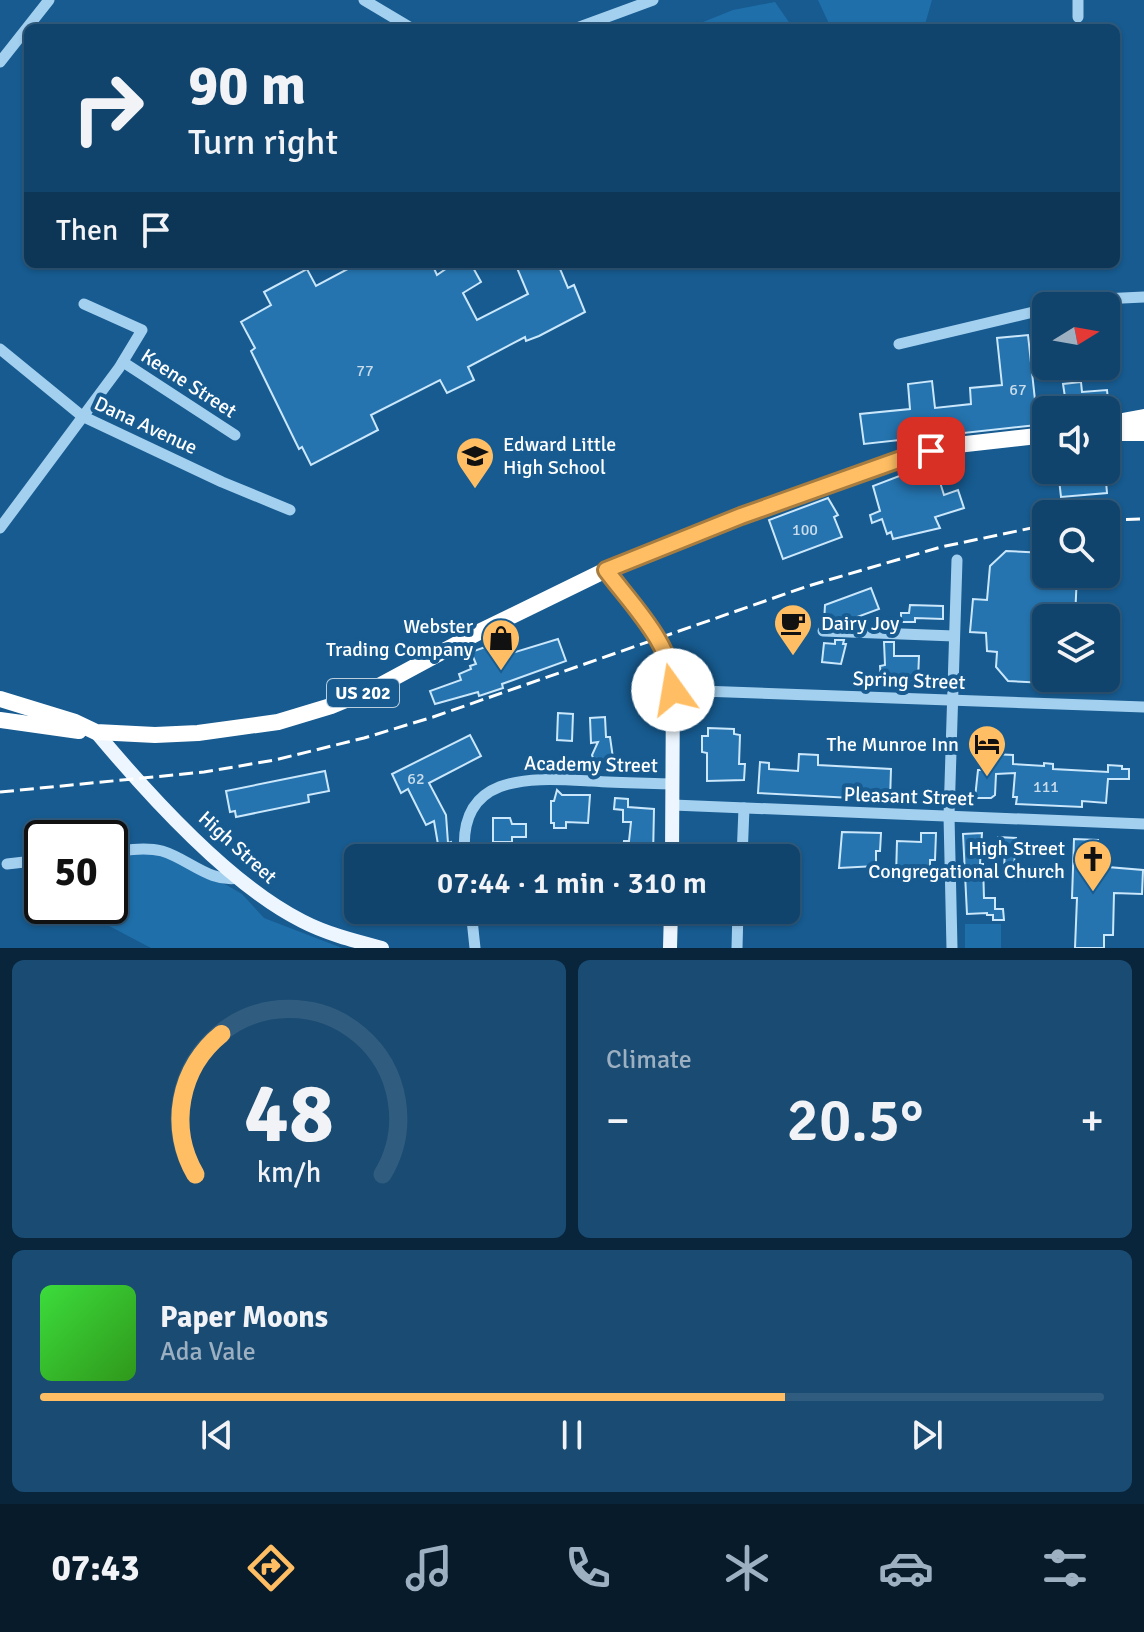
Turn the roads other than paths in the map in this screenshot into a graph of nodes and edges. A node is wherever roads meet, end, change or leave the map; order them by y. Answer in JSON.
{"nodes":[{"id":1,"x":49,"y":0,"type":"edge"},
{"id":2,"x":364,"y":0,"type":"edge"},
{"id":3,"x":653,"y":0,"type":"edge"},
{"id":4,"x":1078,"y":0,"type":"edge"},
{"id":5,"x":1078,"y":17,"type":"dead end"},
{"id":6,"x":30,"y":24,"type":"edge"},
{"id":7,"x":404,"y":24,"type":"edge"},
{"id":8,"x":588,"y":24,"type":"edge"},
{"id":9,"x":24,"y":32,"type":"edge"},
{"id":10,"x":0,"y":62,"type":"edge"},
{"id":11,"x":1144,"y":297,"type":"edge"},
{"id":12,"x":1120,"y":298,"type":"edge"},
{"id":13,"x":84,"y":304,"type":"dead end"},
{"id":14,"x":1032,"y":312,"type":"edge"},
{"id":15,"x":899,"y":344,"type":"dead end"},
{"id":16,"x":0,"y":349,"type":"edge"},
{"id":17,"x":123,"y":362,"type":"junction"},
{"id":18,"x":82,"y":416,"type":"junction"},
{"id":19,"x":1144,"y":417,"type":"edge"},
{"id":20,"x":1120,"y":421,"type":"edge"},
{"id":21,"x":1120,"y":433,"type":"edge"},
{"id":22,"x":1144,"y":433,"type":"edge"},
{"id":23,"x":235,"y":435,"type":"dead end"},
{"id":24,"x":1032,"y":437,"type":"edge"},
{"id":25,"x":290,"y":510,"type":"dead end"},
{"id":26,"x":0,"y":528,"type":"edge"},
{"id":27,"x":957,"y":560,"type":"dead end"},
{"id":28,"x":606,"y":570,"type":"junction"},
{"id":29,"x":823,"y":631,"type":"dead end"},
{"id":30,"x":954,"y":636,"type":"junction"},
{"id":31,"x":673,"y":690,"type":"junction"},
{"id":32,"x":0,"y":699,"type":"edge"},
{"id":33,"x":953,"y":699,"type":"junction"},
{"id":34,"x":1144,"y":707,"type":"edge"},
{"id":35,"x":0,"y":720,"type":"edge"},
{"id":36,"x":96,"y":732,"type":"junction"},
{"id":37,"x":673,"y":784,"type":"junction"},
{"id":38,"x":673,"y":805,"type":"junction"},
{"id":39,"x":744,"y":808,"type":"junction"},
{"id":40,"x":949,"y":816,"type":"junction"},
{"id":41,"x":1144,"y":824,"type":"edge"},
{"id":42,"x":465,"y":844,"type":"edge"},
{"id":43,"x":672,"y":844,"type":"edge"},
{"id":44,"x":743,"y":844,"type":"edge"},
{"id":45,"x":128,"y":849,"type":"edge"},
{"id":46,"x":24,"y":862,"type":"edge"},
{"id":47,"x":7,"y":864,"type":"dead end"},
{"id":48,"x":239,"y":878,"type":"junction"},
{"id":49,"x":472,"y":924,"type":"edge"},
{"id":50,"x":671,"y":924,"type":"edge"},
{"id":51,"x":738,"y":924,"type":"edge"},
{"id":52,"x":382,"y":948,"type":"edge"},
{"id":53,"x":475,"y":948,"type":"edge"},
{"id":54,"x":670,"y":948,"type":"edge"},
{"id":55,"x":737,"y":948,"type":"edge"},
{"id":56,"x":952,"y":948,"type":"edge"}],
"edges":[{"from":1,"to":6,"type":"street"},
{"from":2,"to":7,"type":"street"},
{"from":3,"to":8,"type":"street"},
{"from":4,"to":5,"type":"street"},
{"from":9,"to":10,"type":"street"},
{"from":11,"to":12,"type":"street"},
{"from":13,"to":17,"type":"street"},
{"from":14,"to":15,"type":"street"},
{"from":16,"to":18,"type":"street","name":"Dana Avenue"},
{"from":17,"to":18,"type":"street"},
{"from":17,"to":23,"type":"street","name":"Keene Street"},
{"from":18,"to":25,"type":"street","name":"Dana Avenue"},
{"from":18,"to":26,"type":"street"},
{"from":19,"to":20,"type":"highway"},
{"from":21,"to":22,"type":"highway"},
{"from":24,"to":28,"type":"highway","number":"US 202"},
{"from":27,"to":30,"type":"street"},
{"from":28,"to":31,"type":"main road"},
{"from":28,"to":36,"type":"highway","number":"US 202"},
{"from":29,"to":30,"type":"street"},
{"from":30,"to":33,"type":"street"},
{"from":31,"to":33,"type":"street","name":"Spring Street"},
{"from":31,"to":37,"type":"main road"},
{"from":32,"to":36,"type":"highway","number":"US 202"},
{"from":33,"to":34,"type":"street","name":"Spring Street"},
{"from":33,"to":40,"type":"street"},
{"from":35,"to":36,"type":"highway","number":"US 202"},
{"from":36,"to":48,"type":"main road","name":"High Street"},
{"from":37,"to":38,"type":"main road"},
{"from":37,"to":42,"type":"street","name":"Academy Street"},
{"from":38,"to":39,"type":"street","name":"Pleasant Street"},
{"from":38,"to":43,"type":"main road"},
{"from":39,"to":40,"type":"street","name":"Pleasant Street"},
{"from":39,"to":44,"type":"street"},
{"from":40,"to":41,"type":"street","name":"Pleasant Street"},
{"from":40,"to":56,"type":"street"},
{"from":45,"to":48,"type":"street"},
{"from":46,"to":47,"type":"street"},
{"from":48,"to":52,"type":"main road","name":"High Street"},
{"from":49,"to":53,"type":"street"},
{"from":50,"to":54,"type":"main road"},
{"from":51,"to":55,"type":"street"}]}
